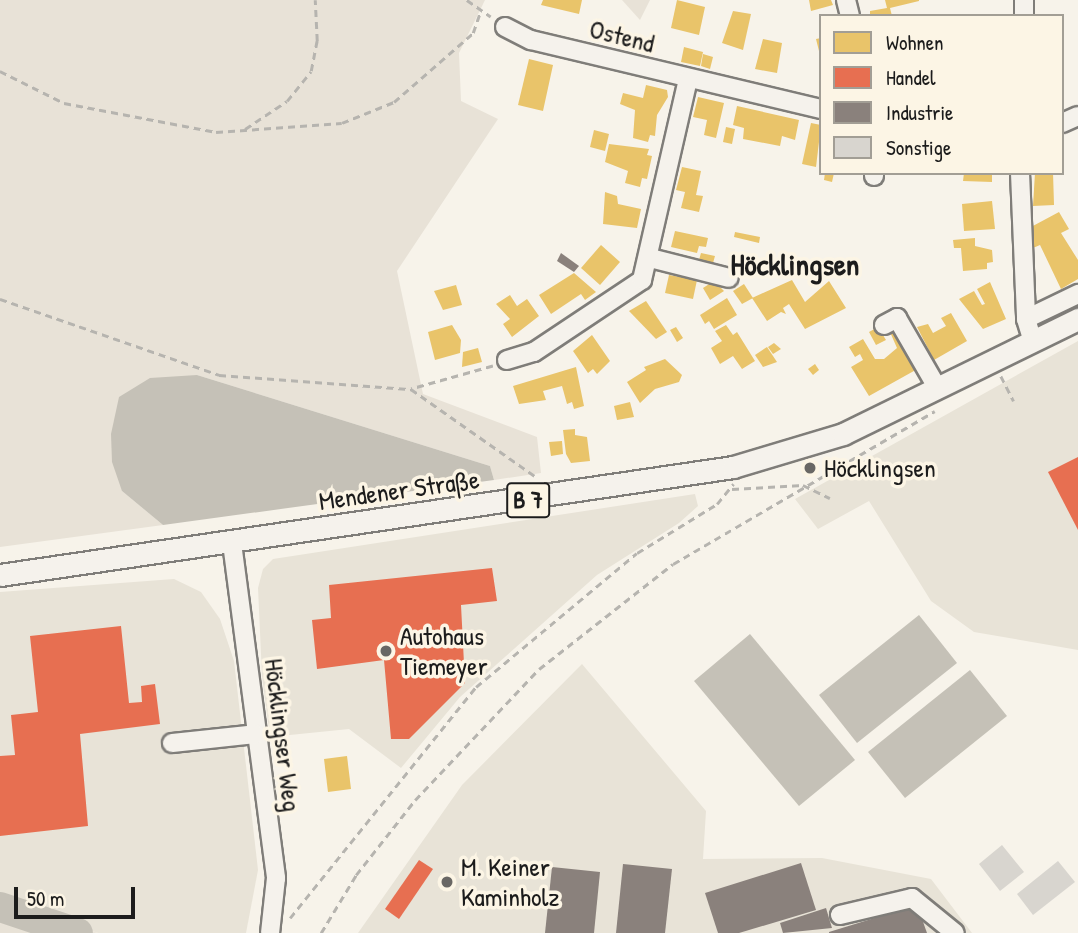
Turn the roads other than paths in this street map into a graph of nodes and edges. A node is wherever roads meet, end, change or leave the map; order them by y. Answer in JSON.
{"nodes":[{"id":1,"x":505,"y":27,"type":"dead end"},
{"id":2,"x":688,"y":79,"type":"junction"},
{"id":3,"x":819,"y":109,"type":"edge"},
{"id":4,"x":1020,"y":175,"type":"edge"},
{"id":5,"x":650,"y":258,"type":"junction"},
{"id":6,"x":729,"y":278,"type":"dead end"},
{"id":7,"x":1078,"y":294,"type":"edge"},
{"id":8,"x":1078,"y":317,"type":"edge"},
{"id":9,"x":1026,"y":319,"type":"junction"},
{"id":10,"x":884,"y":325,"type":"dead end"},
{"id":11,"x":1033,"y":342,"type":"junction"},
{"id":12,"x":506,"y":360,"type":"road end"},
{"id":13,"x":942,"y":397,"type":"junction"},
{"id":14,"x":232,"y":543,"type":"junction"},
{"id":15,"x":0,"y":575,"type":"edge"},
{"id":16,"x":256,"y":734,"type":"junction"},
{"id":17,"x":172,"y":743,"type":"dead end"},
{"id":18,"x":840,"y":915,"type":"dead end"},
{"id":19,"x":270,"y":931,"type":"edge"},
{"id":20,"x":955,"y":933,"type":"edge"}],
"edges":[{"from":1,"to":2,"type":"street","name":"Ostend"},
{"from":2,"to":3,"type":"street","name":"Ostend"},
{"from":2,"to":5,"type":"street"},
{"from":4,"to":9,"type":"street"},
{"from":5,"to":6,"type":"street"},
{"from":5,"to":12,"type":"street"},
{"from":7,"to":9,"type":"street"},
{"from":8,"to":11,"type":"main road","name":"Mendener Straße","number":"B 7"},
{"from":9,"to":11,"type":"street"},
{"from":10,"to":13,"type":"street"},
{"from":11,"to":13,"type":"main road","name":"Mendener Straße","number":"B 7"},
{"from":13,"to":14,"type":"main road","name":"Mendener Straße","number":"B 7"},
{"from":14,"to":15,"type":"main road","name":"Mendener Straße","number":"B 7"},
{"from":14,"to":16,"type":"street","name":"Höcklingser Weg"},
{"from":16,"to":17,"type":"street"},
{"from":16,"to":19,"type":"street","name":"Höcklingser Weg"},
{"from":18,"to":20,"type":"street"}]}
